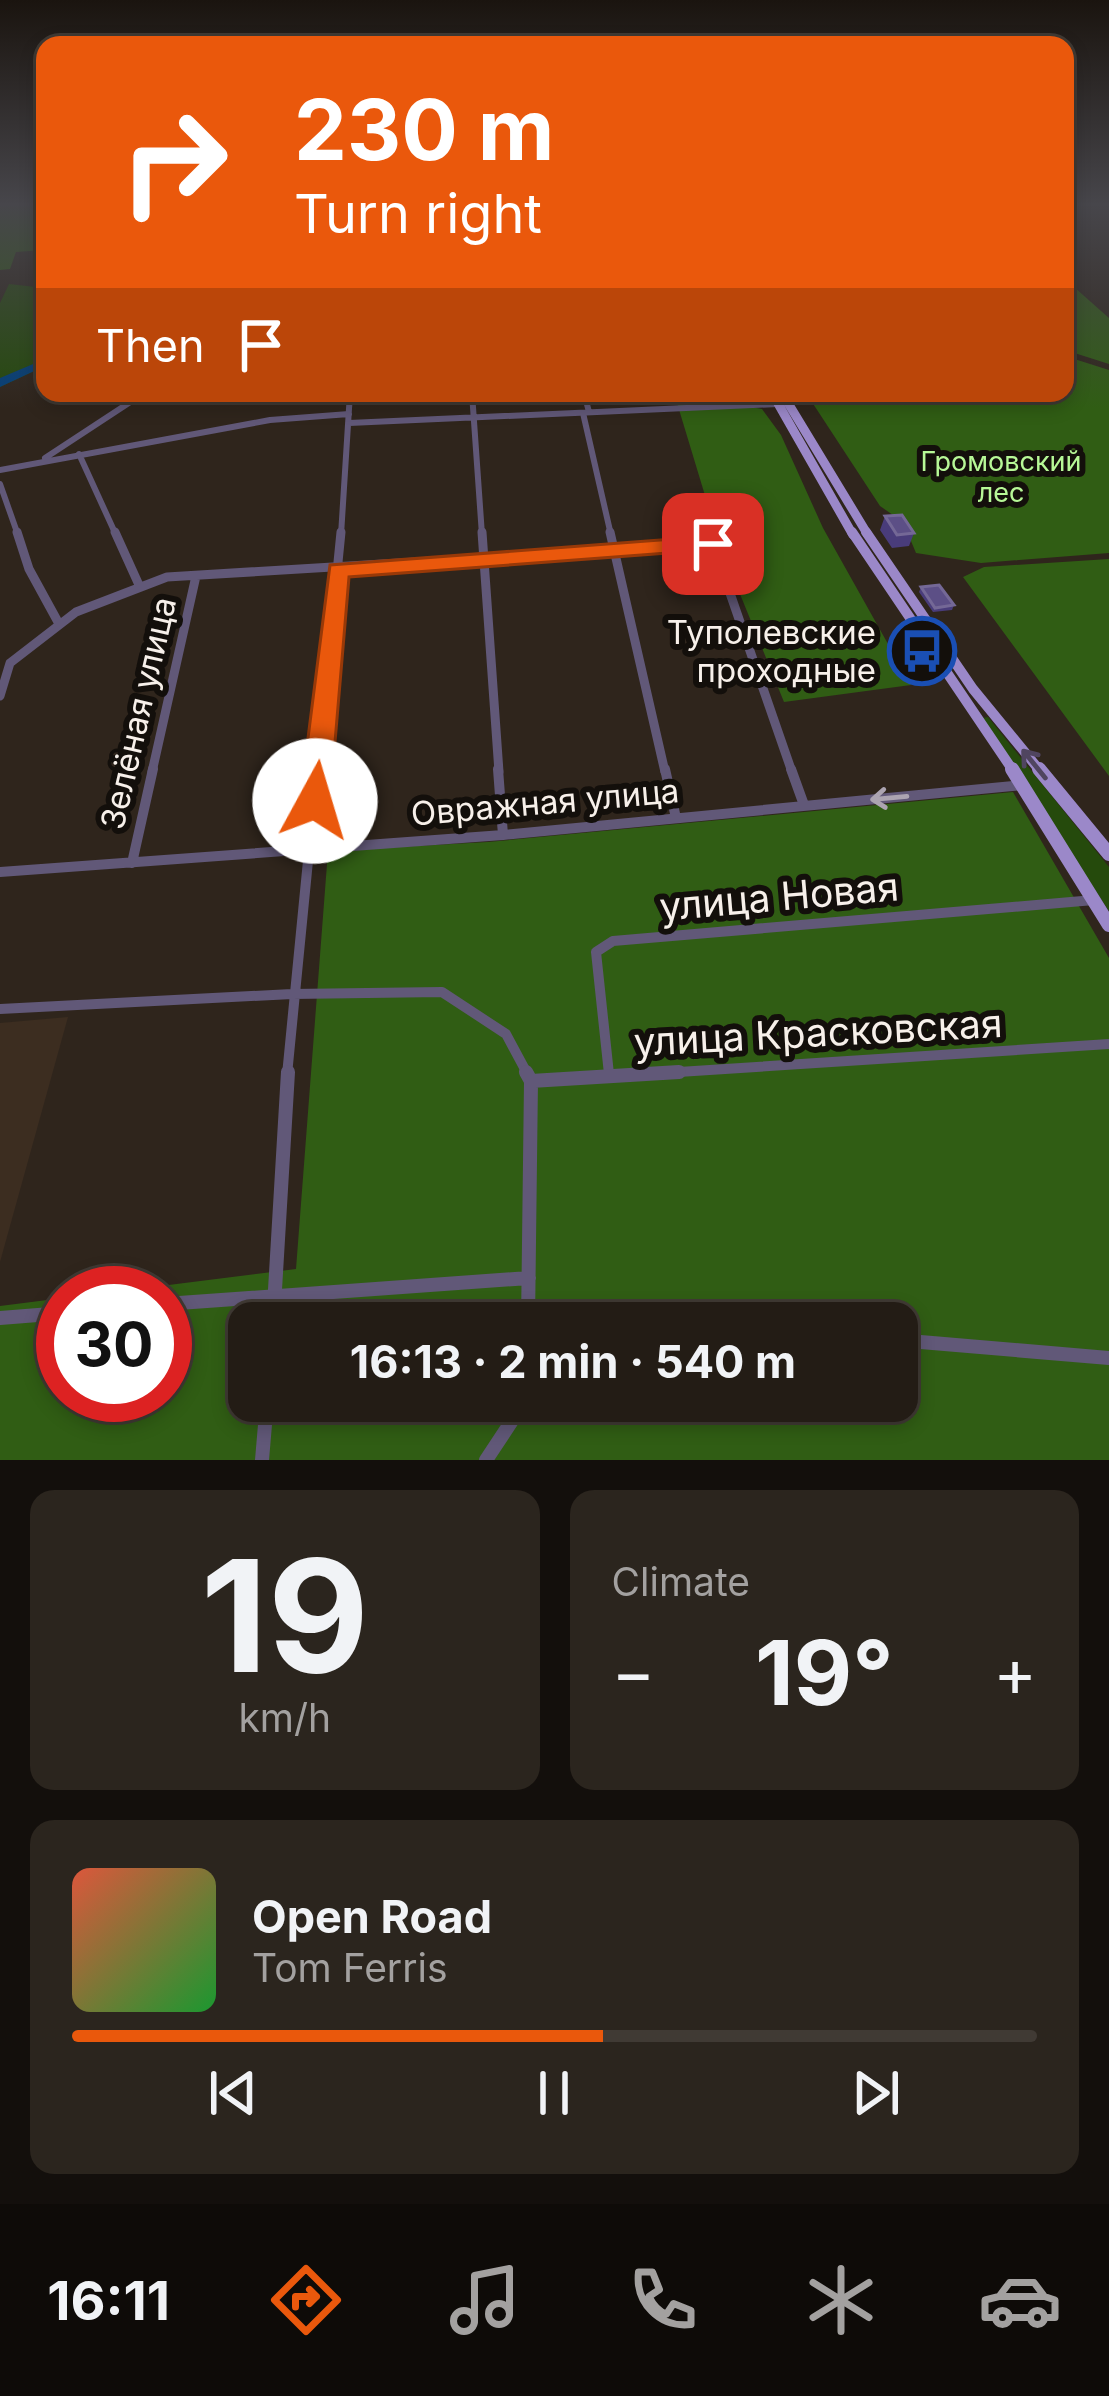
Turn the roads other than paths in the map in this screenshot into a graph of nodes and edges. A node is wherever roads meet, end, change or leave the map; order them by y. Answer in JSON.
{"nodes":[{"id":1,"x":130,"y":402,"type":"edge"},
{"id":2,"x":350,"y":402,"type":"edge"},
{"id":3,"x":472,"y":402,"type":"edge"},
{"id":4,"x":585,"y":402,"type":"edge"},
{"id":5,"x":705,"y":402,"type":"edge"},
{"id":6,"x":780,"y":402,"type":"edge"},
{"id":7,"x":781,"y":402,"type":"edge"},
{"id":8,"x":586,"y":412,"type":"junction"},
{"id":9,"x":472,"y":416,"type":"junction"},
{"id":10,"x":349,"y":418,"type":"junction"},
{"id":11,"x":79,"y":454,"type":"junction"},
{"id":12,"x":40,"y":461,"type":"junction"},
{"id":13,"x":0,"y":470,"type":"edge"},
{"id":14,"x":0,"y":484,"type":"edge"},
{"id":15,"x":616,"y":552,"type":"junction"},
{"id":16,"x":482,"y":560,"type":"junction"},
{"id":17,"x":338,"y":570,"type":"junction"},
{"id":18,"x":196,"y":576,"type":"junction"},
{"id":19,"x":139,"y":584,"type":"junction"},
{"id":20,"x":58,"y":622,"type":"junction"},
{"id":21,"x":5,"y":663,"type":"edge"},
{"id":22,"x":0,"y":696,"type":"edge"},
{"id":23,"x":1023,"y":785,"type":"junction"},
{"id":24,"x":804,"y":805,"type":"junction"},
{"id":25,"x":676,"y":818,"type":"junction"},
{"id":26,"x":502,"y":835,"type":"junction"},
{"id":27,"x":310,"y":848,"type":"junction"},
{"id":28,"x":1109,"y":854,"type":"edge"},
{"id":29,"x":132,"y":863,"type":"junction"},
{"id":30,"x":0,"y":872,"type":"edge"},
{"id":31,"x":1094,"y":899,"type":"junction"},
{"id":32,"x":1109,"y":925,"type":"edge"},
{"id":33,"x":292,"y":994,"type":"junction"},
{"id":34,"x":0,"y":1009,"type":"edge"},
{"id":35,"x":1109,"y":1044,"type":"edge"},
{"id":36,"x":609,"y":1074,"type":"junction"},
{"id":37,"x":531,"y":1081,"type":"junction"},
{"id":38,"x":529,"y":1278,"type":"junction"},
{"id":39,"x":275,"y":1294,"type":"junction"},
{"id":40,"x":192,"y":1302,"type":"edge"},
{"id":41,"x":274,"y":1302,"type":"edge"},
{"id":42,"x":528,"y":1302,"type":"edge"},
{"id":43,"x":36,"y":1315,"type":"edge"},
{"id":44,"x":0,"y":1318,"type":"edge"},
{"id":45,"x":918,"y":1342,"type":"edge"},
{"id":46,"x":1109,"y":1358,"type":"edge"},
{"id":47,"x":265,"y":1422,"type":"edge"},
{"id":48,"x":511,"y":1422,"type":"edge"},
{"id":49,"x":262,"y":1460,"type":"edge"},
{"id":50,"x":486,"y":1460,"type":"edge"}],
"edges":[{"from":1,"to":12,"type":"street"},
{"from":2,"to":10,"type":"street"},
{"from":3,"to":9,"type":"street"},
{"from":4,"to":8,"type":"street"},
{"from":5,"to":8,"type":"street"},
{"from":6,"to":23,"type":"main road"},
{"from":28,"to":7,"type":"main road","one_way":true},
{"from":8,"to":9,"type":"street"},
{"from":8,"to":15,"type":"street"},
{"from":9,"to":10,"type":"street"},
{"from":9,"to":16,"type":"street"},
{"from":10,"to":11,"type":"street"},
{"from":10,"to":17,"type":"street"},
{"from":11,"to":12,"type":"street"},
{"from":11,"to":19,"type":"street"},
{"from":12,"to":13,"type":"street"},
{"from":14,"to":20,"type":"street"},
{"from":15,"to":16,"type":"street"},
{"from":15,"to":24,"type":"street"},
{"from":15,"to":25,"type":"street"},
{"from":16,"to":17,"type":"street"},
{"from":16,"to":26,"type":"street"},
{"from":17,"to":18,"type":"street"},
{"from":17,"to":27,"type":"street"},
{"from":18,"to":19,"type":"street"},
{"from":18,"to":29,"type":"street","name":"Зелёная улица"},
{"from":19,"to":20,"type":"street"},
{"from":20,"to":21,"type":"street"},
{"from":21,"to":22,"type":"street"},
{"from":23,"to":24,"type":"street","name":"Овражная улица","one_way":true},
{"from":23,"to":31,"type":"main road"},
{"from":24,"to":25,"type":"street","name":"Овражная улица"},
{"from":25,"to":26,"type":"street","name":"Овражная улица"},
{"from":26,"to":27,"type":"street","name":"Овражная улица"},
{"from":27,"to":29,"type":"street","name":"Овражная улица"},
{"from":27,"to":33,"type":"street"},
{"from":29,"to":30,"type":"street","name":"Овражная улица"},
{"from":31,"to":32,"type":"main road"},
{"from":31,"to":36,"type":"street","name":"улица Новая"},
{"from":33,"to":34,"type":"street"},
{"from":33,"to":37,"type":"street"},
{"from":33,"to":39,"type":"street"},
{"from":35,"to":36,"type":"street","name":"улица Красковская"},
{"from":36,"to":37,"type":"street","name":"улица Красковская"},
{"from":37,"to":38,"type":"street"},
{"from":38,"to":39,"type":"street"},
{"from":38,"to":42,"type":"street"},
{"from":39,"to":40,"type":"street"},
{"from":39,"to":41,"type":"street"},
{"from":43,"to":44,"type":"street"},
{"from":45,"to":46,"type":"street"},
{"from":47,"to":49,"type":"street"},
{"from":48,"to":50,"type":"street"}]}
